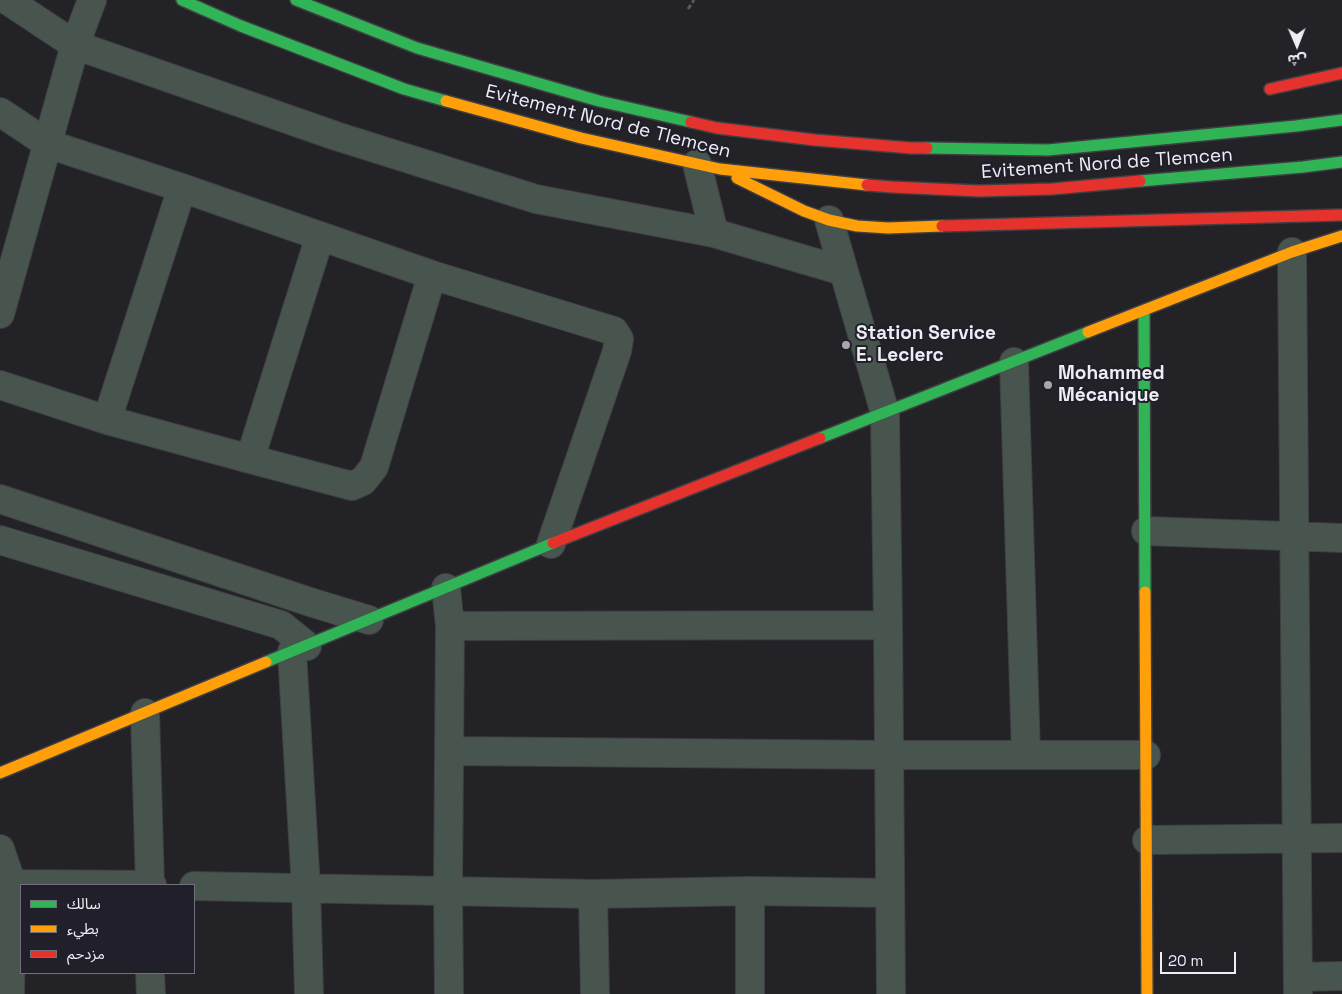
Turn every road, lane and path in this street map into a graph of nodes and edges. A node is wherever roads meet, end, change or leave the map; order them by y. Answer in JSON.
{"nodes":[{"id":1,"x":7,"y":0,"type":"edge"},
{"id":2,"x":92,"y":0,"type":"edge"},
{"id":3,"x":182,"y":0,"type":"edge"},
{"id":4,"x":296,"y":0,"type":"edge"},
{"id":5,"x":694,"y":0,"type":"edge"},
{"id":6,"x":688,"y":9,"type":"dead end"},
{"id":7,"x":75,"y":45,"type":"junction"},
{"id":8,"x":1342,"y":73,"type":"edge"},
{"id":9,"x":1270,"y":89,"type":"dead end"},
{"id":10,"x":0,"y":112,"type":"edge"},
{"id":11,"x":1342,"y":120,"type":"edge"},
{"id":12,"x":48,"y":144,"type":"junction"},
{"id":13,"x":1342,"y":162,"type":"edge"},
{"id":14,"x":709,"y":167,"type":"junction"},
{"id":15,"x":182,"y":188,"type":"junction"},
{"id":16,"x":1342,"y":215,"type":"edge"},
{"id":17,"x":829,"y":220,"type":"junction"},
{"id":18,"x":714,"y":232,"type":"junction"},
{"id":19,"x":320,"y":236,"type":"junction"},
{"id":20,"x":1342,"y":236,"type":"edge"},
{"id":21,"x":1292,"y":252,"type":"junction"},
{"id":22,"x":843,"y":271,"type":"junction"},
{"id":23,"x":432,"y":275,"type":"junction"},
{"id":24,"x":1144,"y":311,"type":"junction"},
{"id":25,"x":0,"y":314,"type":"edge"},
{"id":26,"x":1014,"y":362,"type":"junction"},
{"id":27,"x":0,"y":386,"type":"edge"},
{"id":28,"x":885,"y":413,"type":"junction"},
{"id":29,"x":107,"y":420,"type":"junction"},
{"id":30,"x":250,"y":459,"type":"junction"},
{"id":31,"x":0,"y":499,"type":"edge"},
{"id":32,"x":1146,"y":531,"type":"junction"},
{"id":33,"x":1294,"y":536,"type":"junction"},
{"id":34,"x":1342,"y":538,"type":"edge"},
{"id":35,"x":0,"y":540,"type":"edge"},
{"id":36,"x":551,"y":544,"type":"junction"},
{"id":37,"x":446,"y":588,"type":"junction"},
{"id":38,"x":369,"y":620,"type":"junction"},
{"id":39,"x":888,"y":625,"type":"junction"},
{"id":40,"x":450,"y":626,"type":"junction"},
{"id":41,"x":299,"y":649,"type":"junction"},
{"id":42,"x":145,"y":713,"type":"junction"},
{"id":43,"x":449,"y":751,"type":"junction"},
{"id":44,"x":889,"y":755,"type":"junction"},
{"id":45,"x":1026,"y":755,"type":"junction"},
{"id":46,"x":1146,"y":755,"type":"junction"},
{"id":47,"x":0,"y":773,"type":"edge"},
{"id":48,"x":1342,"y":838,"type":"edge"},
{"id":49,"x":1297,"y":839,"type":"junction"},
{"id":50,"x":1147,"y":840,"type":"junction"},
{"id":51,"x":0,"y":849,"type":"edge"},
{"id":52,"x":12,"y":884,"type":"junction"},
{"id":53,"x":20,"y":884,"type":"edge"},
{"id":54,"x":151,"y":884,"type":"edge"},
{"id":55,"x":195,"y":886,"type":"edge"},
{"id":56,"x":306,"y":888,"type":"junction"},
{"id":57,"x":448,"y":890,"type":"junction"},
{"id":58,"x":750,"y":891,"type":"junction"},
{"id":59,"x":890,"y":892,"type":"junction"},
{"id":60,"x":593,"y":894,"type":"junction"},
{"id":61,"x":150,"y":974,"type":"edge"},
{"id":62,"x":1342,"y":976,"type":"edge"},
{"id":63,"x":1298,"y":985,"type":"edge"},
{"id":64,"x":10,"y":994,"type":"edge"},
{"id":65,"x":151,"y":994,"type":"edge"},
{"id":66,"x":309,"y":994,"type":"edge"},
{"id":67,"x":449,"y":994,"type":"edge"},
{"id":68,"x":595,"y":994,"type":"edge"},
{"id":69,"x":750,"y":994,"type":"edge"},
{"id":70,"x":891,"y":994,"type":"edge"},
{"id":71,"x":1147,"y":994,"type":"edge"}],
"edges":[{"from":1,"to":7,"type":"street"},
{"from":2,"to":7,"type":"street"},
{"from":3,"to":14,"type":"main road","name":"Evitement Nord de Tlemcen"},
{"from":4,"to":11,"type":"main road","name":"Evitement Nord de Tlemcen"},
{"from":5,"to":6,"type":"path"},
{"from":7,"to":12,"type":"street"},
{"from":7,"to":18,"type":"street"},
{"from":8,"to":9,"type":"main road"},
{"from":10,"to":12,"type":"street"},
{"from":12,"to":15,"type":"street"},
{"from":12,"to":25,"type":"street"},
{"from":13,"to":14,"type":"main road","name":"Evitement Nord de Tlemcen"},
{"from":14,"to":17,"type":"main road"},
{"from":14,"to":18,"type":"street"},
{"from":15,"to":19,"type":"street"},
{"from":15,"to":29,"type":"street"},
{"from":16,"to":17,"type":"main road"},
{"from":17,"to":22,"type":"street"},
{"from":18,"to":22,"type":"street"},
{"from":19,"to":23,"type":"street"},
{"from":19,"to":30,"type":"street"},
{"from":20,"to":21,"type":"main road"},
{"from":21,"to":24,"type":"main road"},
{"from":21,"to":33,"type":"street"},
{"from":22,"to":28,"type":"street"},
{"from":23,"to":30,"type":"street"},
{"from":23,"to":36,"type":"street"},
{"from":24,"to":26,"type":"main road"},
{"from":24,"to":32,"type":"main road"},
{"from":26,"to":28,"type":"main road"},
{"from":26,"to":45,"type":"street"},
{"from":27,"to":29,"type":"street"},
{"from":28,"to":36,"type":"main road"},
{"from":28,"to":39,"type":"street"},
{"from":29,"to":30,"type":"street"},
{"from":31,"to":38,"type":"street"},
{"from":32,"to":33,"type":"street"},
{"from":32,"to":46,"type":"main road"},
{"from":33,"to":34,"type":"street"},
{"from":33,"to":49,"type":"street"},
{"from":35,"to":41,"type":"street"},
{"from":36,"to":37,"type":"main road"},
{"from":37,"to":38,"type":"main road"},
{"from":37,"to":40,"type":"street"},
{"from":38,"to":41,"type":"main road"},
{"from":39,"to":40,"type":"street"},
{"from":39,"to":44,"type":"street"},
{"from":40,"to":43,"type":"street"},
{"from":41,"to":42,"type":"main road"},
{"from":41,"to":56,"type":"street"},
{"from":42,"to":47,"type":"main road"},
{"from":42,"to":54,"type":"street"},
{"from":43,"to":44,"type":"street"},
{"from":43,"to":57,"type":"street"},
{"from":44,"to":45,"type":"street"},
{"from":44,"to":59,"type":"street"},
{"from":45,"to":46,"type":"street"},
{"from":46,"to":50,"type":"main road"},
{"from":48,"to":49,"type":"street"},
{"from":49,"to":50,"type":"street"},
{"from":49,"to":63,"type":"street"},
{"from":50,"to":71,"type":"main road"},
{"from":51,"to":52,"type":"street"},
{"from":52,"to":53,"type":"street"},
{"from":52,"to":64,"type":"street"},
{"from":55,"to":56,"type":"street"},
{"from":56,"to":57,"type":"street"},
{"from":56,"to":66,"type":"street"},
{"from":57,"to":60,"type":"street"},
{"from":57,"to":67,"type":"street"},
{"from":58,"to":59,"type":"street"},
{"from":58,"to":60,"type":"street"},
{"from":58,"to":69,"type":"street"},
{"from":59,"to":70,"type":"street"},
{"from":60,"to":68,"type":"street"},
{"from":61,"to":65,"type":"street"},
{"from":62,"to":63,"type":"street"}]}
